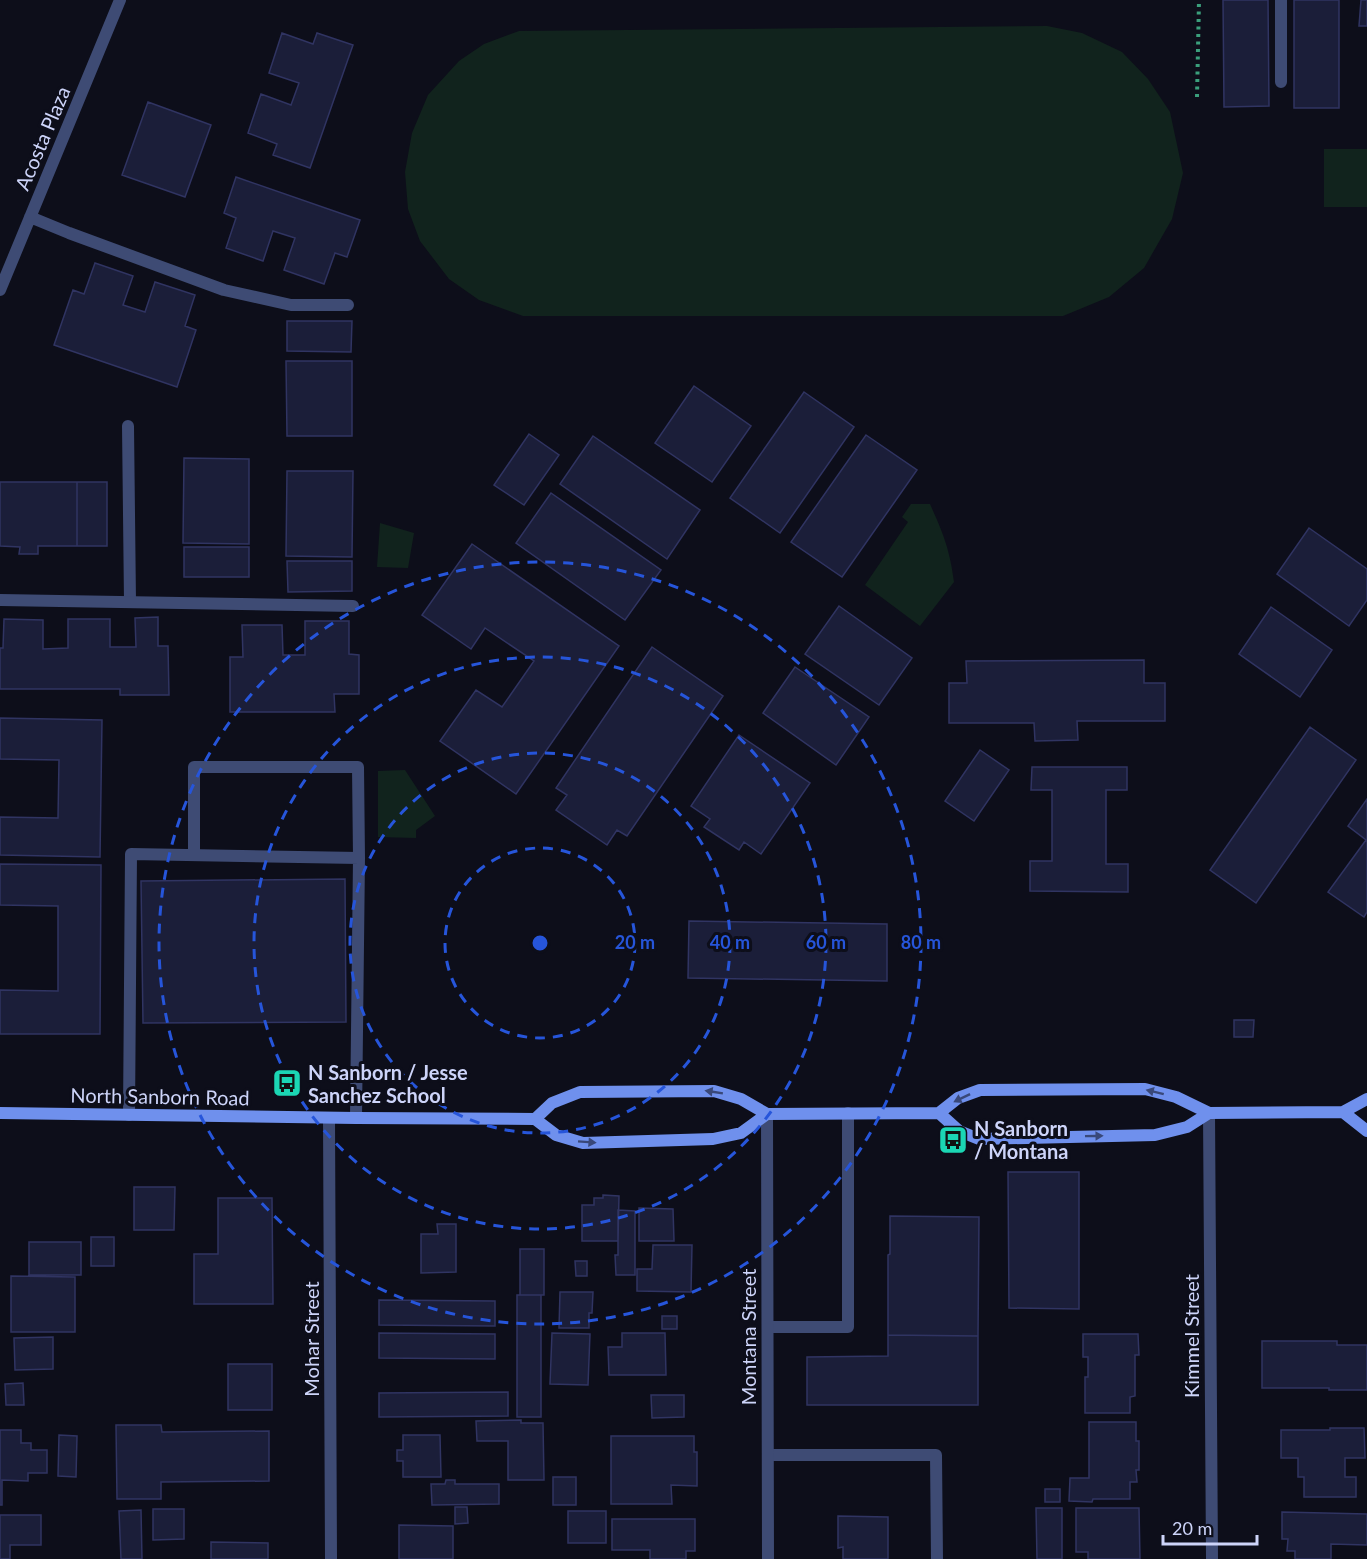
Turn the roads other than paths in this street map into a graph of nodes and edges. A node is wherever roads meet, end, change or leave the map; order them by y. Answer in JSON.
{"nodes":[{"id":1,"x":120,"y":0,"type":"edge"},
{"id":2,"x":1281,"y":0,"type":"edge"},
{"id":3,"x":1281,"y":82,"type":"dead end"},
{"id":4,"x":30,"y":217,"type":"junction"},
{"id":5,"x":0,"y":290,"type":"edge"},
{"id":6,"x":348,"y":305,"type":"dead end"},
{"id":7,"x":128,"y":426,"type":"dead end"},
{"id":8,"x":0,"y":600,"type":"edge"},
{"id":9,"x":130,"y":602,"type":"junction"},
{"id":10,"x":353,"y":606,"type":"dead end"},
{"id":11,"x":194,"y":855,"type":"junction"},
{"id":12,"x":359,"y":858,"type":"junction"},
{"id":13,"x":1367,"y":1099,"type":"edge"},
{"id":14,"x":1343,"y":1112,"type":"junction"},
{"id":15,"x":0,"y":1113,"type":"edge"},
{"id":16,"x":848,"y":1113,"type":"junction"},
{"id":17,"x":939,"y":1113,"type":"junction"},
{"id":18,"x":1209,"y":1113,"type":"junction"},
{"id":19,"x":767,"y":1114,"type":"junction"},
{"id":20,"x":129,"y":1115,"type":"junction"},
{"id":21,"x":329,"y":1118,"type":"junction"},
{"id":22,"x":356,"y":1118,"type":"junction"},
{"id":23,"x":535,"y":1119,"type":"junction"},
{"id":24,"x":1367,"y":1131,"type":"edge"},
{"id":25,"x":768,"y":1327,"type":"junction"},
{"id":26,"x":768,"y":1455,"type":"junction"},
{"id":27,"x":331,"y":1559,"type":"edge"},
{"id":28,"x":768,"y":1559,"type":"edge"},
{"id":29,"x":937,"y":1559,"type":"edge"},
{"id":30,"x":1212,"y":1559,"type":"edge"}],
"edges":[{"from":1,"to":4,"type":"street","name":"Acosta Plaza"},
{"from":2,"to":3,"type":"street"},
{"from":4,"to":5,"type":"street","name":"Acosta Plaza"},
{"from":4,"to":6,"type":"street"},
{"from":7,"to":9,"type":"street"},
{"from":8,"to":9,"type":"street"},
{"from":9,"to":10,"type":"street"},
{"from":11,"to":12,"type":"street"},
{"from":11,"to":12,"type":"street"},
{"from":11,"to":20,"type":"street"},
{"from":12,"to":22,"type":"street"},
{"from":13,"to":14,"type":"main road"},
{"from":14,"to":18,"type":"main road"},
{"from":14,"to":24,"type":"main road"},
{"from":15,"to":20,"type":"main road","name":"North Sanborn Road"},
{"from":16,"to":17,"type":"main road"},
{"from":16,"to":19,"type":"main road"},
{"from":16,"to":25,"type":"street"},
{"from":18,"to":17,"type":"main road","one_way":true},
{"from":17,"to":18,"type":"main road","one_way":true},
{"from":18,"to":30,"type":"street","name":"Kimmel Street"},
{"from":23,"to":19,"type":"main road","one_way":true},
{"from":19,"to":23,"type":"main road","one_way":true},
{"from":19,"to":25,"type":"street","name":"Montana Street"},
{"from":20,"to":21,"type":"main road","name":"North Sanborn Road"},
{"from":21,"to":22,"type":"main road","name":"North Sanborn Road"},
{"from":21,"to":27,"type":"street","name":"Mohar Street"},
{"from":22,"to":23,"type":"main road","name":"North Sanborn Road"},
{"from":25,"to":26,"type":"street","name":"Montana Street"},
{"from":26,"to":28,"type":"street","name":"Montana Street"},
{"from":26,"to":29,"type":"street"}]}
